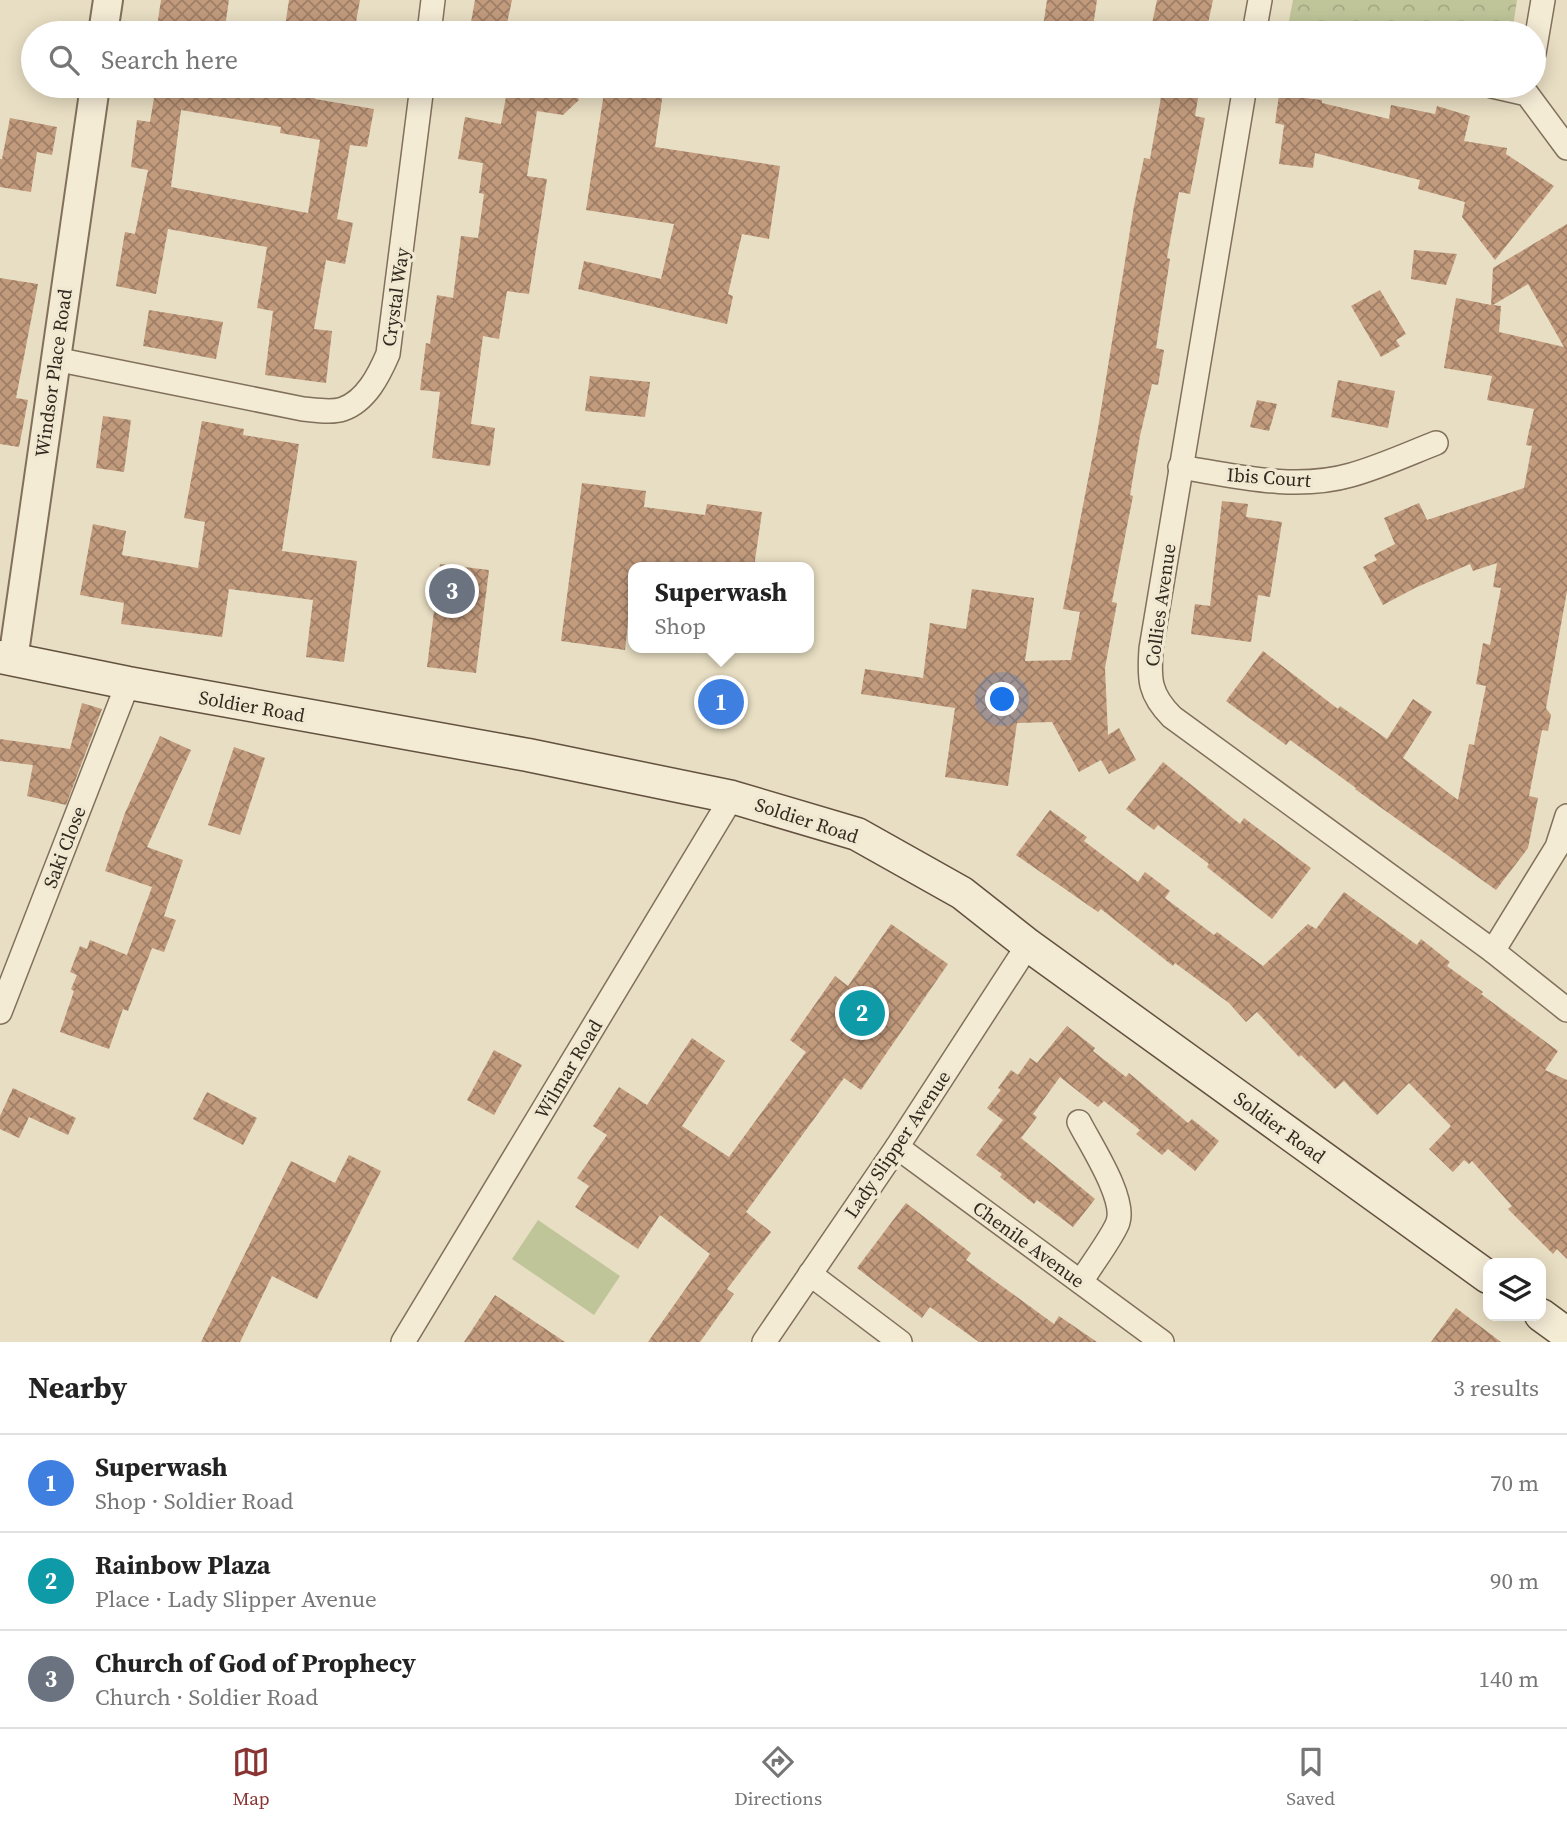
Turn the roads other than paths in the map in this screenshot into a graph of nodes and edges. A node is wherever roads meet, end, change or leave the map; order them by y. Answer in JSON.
{"nodes":[{"id":1,"x":108,"y":0,"type":"edge"},
{"id":2,"x":433,"y":0,"type":"edge"},
{"id":3,"x":1260,"y":0,"type":"edge"},
{"id":4,"x":1543,"y":0,"type":"edge"},
{"id":5,"x":105,"y":21,"type":"edge"},
{"id":6,"x":430,"y":21,"type":"edge"},
{"id":7,"x":1256,"y":21,"type":"edge"},
{"id":8,"x":1539,"y":21,"type":"edge"},
{"id":9,"x":93,"y":98,"type":"edge"},
{"id":10,"x":420,"y":98,"type":"edge"},
{"id":11,"x":1243,"y":98,"type":"edge"},
{"id":12,"x":1533,"y":98,"type":"edge"},
{"id":13,"x":1567,"y":148,"type":"edge"},
{"id":14,"x":55,"y":359,"type":"junction"},
{"id":15,"x":1436,"y":443,"type":"dead end"},
{"id":16,"x":1180,"y":467,"type":"junction"},
{"id":17,"x":7,"y":659,"type":"edge"},
{"id":18,"x":128,"y":683,"type":"junction"},
{"id":19,"x":732,"y":797,"type":"junction"},
{"id":20,"x":1567,"y":816,"type":"edge"},
{"id":21,"x":1028,"y":945,"type":"junction"},
{"id":22,"x":1493,"y":951,"type":"junction"},
{"id":23,"x":1567,"y":1010,"type":"edge"},
{"id":24,"x":0,"y":1012,"type":"edge"},
{"id":25,"x":1079,"y":1122,"type":"dead end"},
{"id":26,"x":897,"y":1147,"type":"junction"},
{"id":27,"x":1483,"y":1273,"type":"edge"},
{"id":28,"x":810,"y":1274,"type":"junction"},
{"id":29,"x":1081,"y":1282,"type":"junction"},
{"id":30,"x":1546,"y":1319,"type":"edge"},
{"id":31,"x":1567,"y":1334,"type":"edge"},
{"id":32,"x":403,"y":1342,"type":"edge"},
{"id":33,"x":764,"y":1342,"type":"edge"},
{"id":34,"x":900,"y":1342,"type":"edge"},
{"id":35,"x":1162,"y":1342,"type":"edge"}],
"edges":[{"from":1,"to":5,"type":"street"},
{"from":2,"to":6,"type":"street"},
{"from":3,"to":7,"type":"street"},
{"from":4,"to":8,"type":"street"},
{"from":9,"to":14,"type":"street","name":"Windsor Place Road"},
{"from":10,"to":14,"type":"street","name":"Crystal Way"},
{"from":11,"to":16,"type":"street","name":"Collies Avenue"},
{"from":12,"to":13,"type":"street"},
{"from":14,"to":17,"type":"street","name":"Windsor Place Road"},
{"from":15,"to":16,"type":"street","name":"Ibis Court"},
{"from":16,"to":22,"type":"street","name":"Collies Avenue"},
{"from":17,"to":18,"type":"main road","name":"Soldier Road"},
{"from":18,"to":19,"type":"main road","name":"Soldier Road"},
{"from":18,"to":24,"type":"street","name":"Saki Close"},
{"from":19,"to":21,"type":"main road","name":"Soldier Road"},
{"from":19,"to":32,"type":"street","name":"Wilmar Road"},
{"from":20,"to":22,"type":"street"},
{"from":21,"to":26,"type":"street","name":"Lady Slipper Avenue"},
{"from":21,"to":27,"type":"main road","name":"Soldier Road"},
{"from":22,"to":23,"type":"street","name":"Collies Avenue"},
{"from":25,"to":29,"type":"street"},
{"from":26,"to":28,"type":"street","name":"Lady Slipper Avenue"},
{"from":26,"to":29,"type":"street","name":"Chenile Avenue"},
{"from":28,"to":33,"type":"street","name":"Lady Slipper Avenue"},
{"from":28,"to":34,"type":"street"},
{"from":29,"to":35,"type":"street","name":"Chenile Avenue"},
{"from":30,"to":31,"type":"main road"}]}
